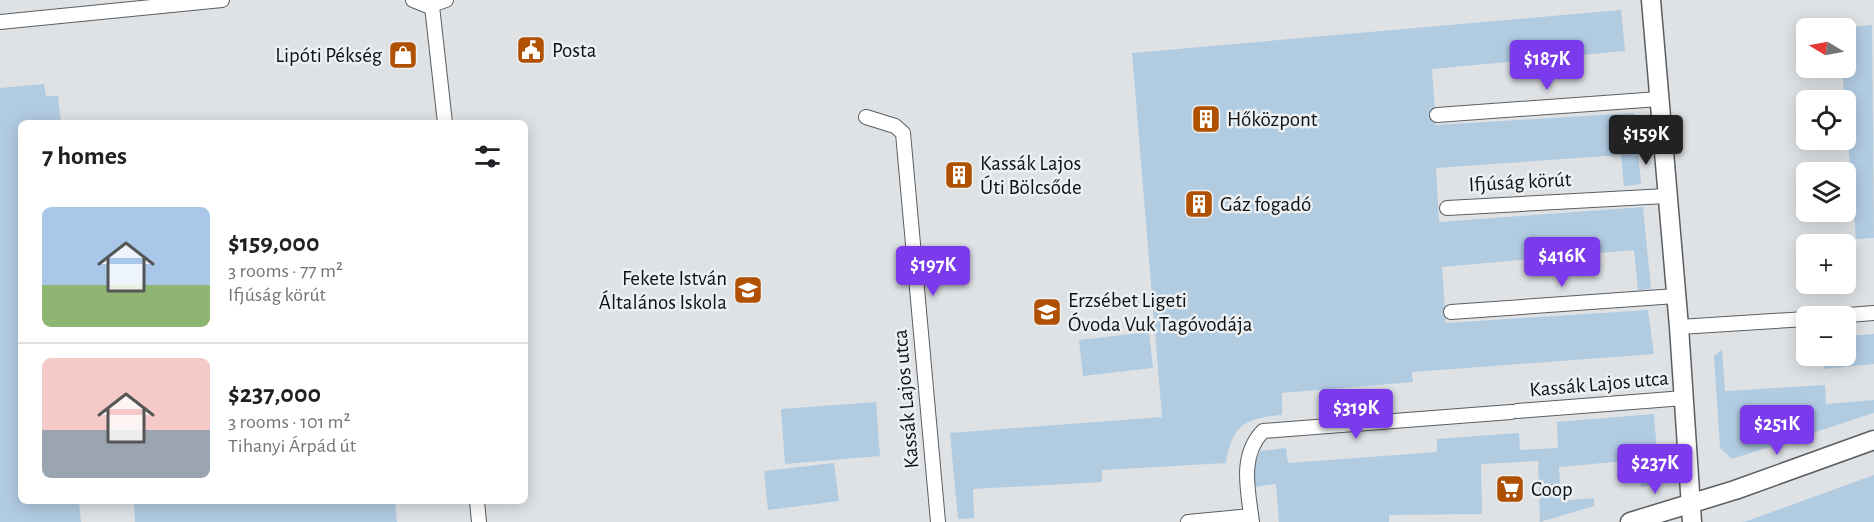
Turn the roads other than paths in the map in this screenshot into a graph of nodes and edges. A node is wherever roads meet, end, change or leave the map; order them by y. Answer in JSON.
{"nodes":[{"id":1,"x":222,"y":0,"type":"edge"},
{"id":2,"x":413,"y":0,"type":"edge"},
{"id":3,"x":446,"y":0,"type":"edge"},
{"id":4,"x":1651,"y":0,"type":"edge"},
{"id":5,"x":432,"y":6,"type":"junction"},
{"id":6,"x":0,"y":22,"type":"edge"},
{"id":7,"x":1659,"y":99,"type":"junction"},
{"id":8,"x":1437,"y":115,"type":"dead end"},
{"id":9,"x":866,"y":117,"type":"dead end"},
{"id":10,"x":445,"y":120,"type":"edge"},
{"id":11,"x":1666,"y":196,"type":"junction"},
{"id":12,"x":1447,"y":208,"type":"dead end"},
{"id":13,"x":1676,"y":296,"type":"junction"},
{"id":14,"x":1451,"y":312,"type":"dead end"},
{"id":15,"x":1874,"y":313,"type":"edge"},
{"id":16,"x":1856,"y":314,"type":"edge"},
{"id":17,"x":1796,"y":320,"type":"edge"},
{"id":18,"x":1679,"y":327,"type":"junction"},
{"id":19,"x":1684,"y":398,"type":"junction"},
{"id":20,"x":1874,"y":440,"type":"edge"},
{"id":21,"x":1691,"y":503,"type":"junction"},
{"id":22,"x":477,"y":504,"type":"edge"},
{"id":23,"x":1251,"y":519,"type":"edge"},
{"id":24,"x":479,"y":522,"type":"edge"},
{"id":25,"x":938,"y":522,"type":"edge"},
{"id":26,"x":1188,"y":522,"type":"edge"},
{"id":27,"x":1630,"y":522,"type":"edge"},
{"id":28,"x":1692,"y":522,"type":"edge"}],
"edges":[{"from":1,"to":6,"type":"street"},
{"from":2,"to":5,"type":"street"},
{"from":3,"to":5,"type":"street"},
{"from":4,"to":7,"type":"street"},
{"from":5,"to":10,"type":"street"},
{"from":7,"to":8,"type":"street"},
{"from":7,"to":11,"type":"street"},
{"from":9,"to":25,"type":"street","name":"Kassák Lajos utca"},
{"from":11,"to":12,"type":"street","name":"Ifjúság körút"},
{"from":11,"to":13,"type":"street"},
{"from":13,"to":14,"type":"street"},
{"from":13,"to":18,"type":"street"},
{"from":15,"to":16,"type":"street"},
{"from":17,"to":18,"type":"street"},
{"from":18,"to":19,"type":"street"},
{"from":19,"to":21,"type":"street"},
{"from":19,"to":23,"type":"street","name":"Kassák Lajos utca"},
{"from":20,"to":21,"type":"street"},
{"from":21,"to":27,"type":"street"},
{"from":21,"to":28,"type":"street"},
{"from":22,"to":24,"type":"street"},
{"from":23,"to":26,"type":"street","name":"Kassák Lajos utca"}]}
